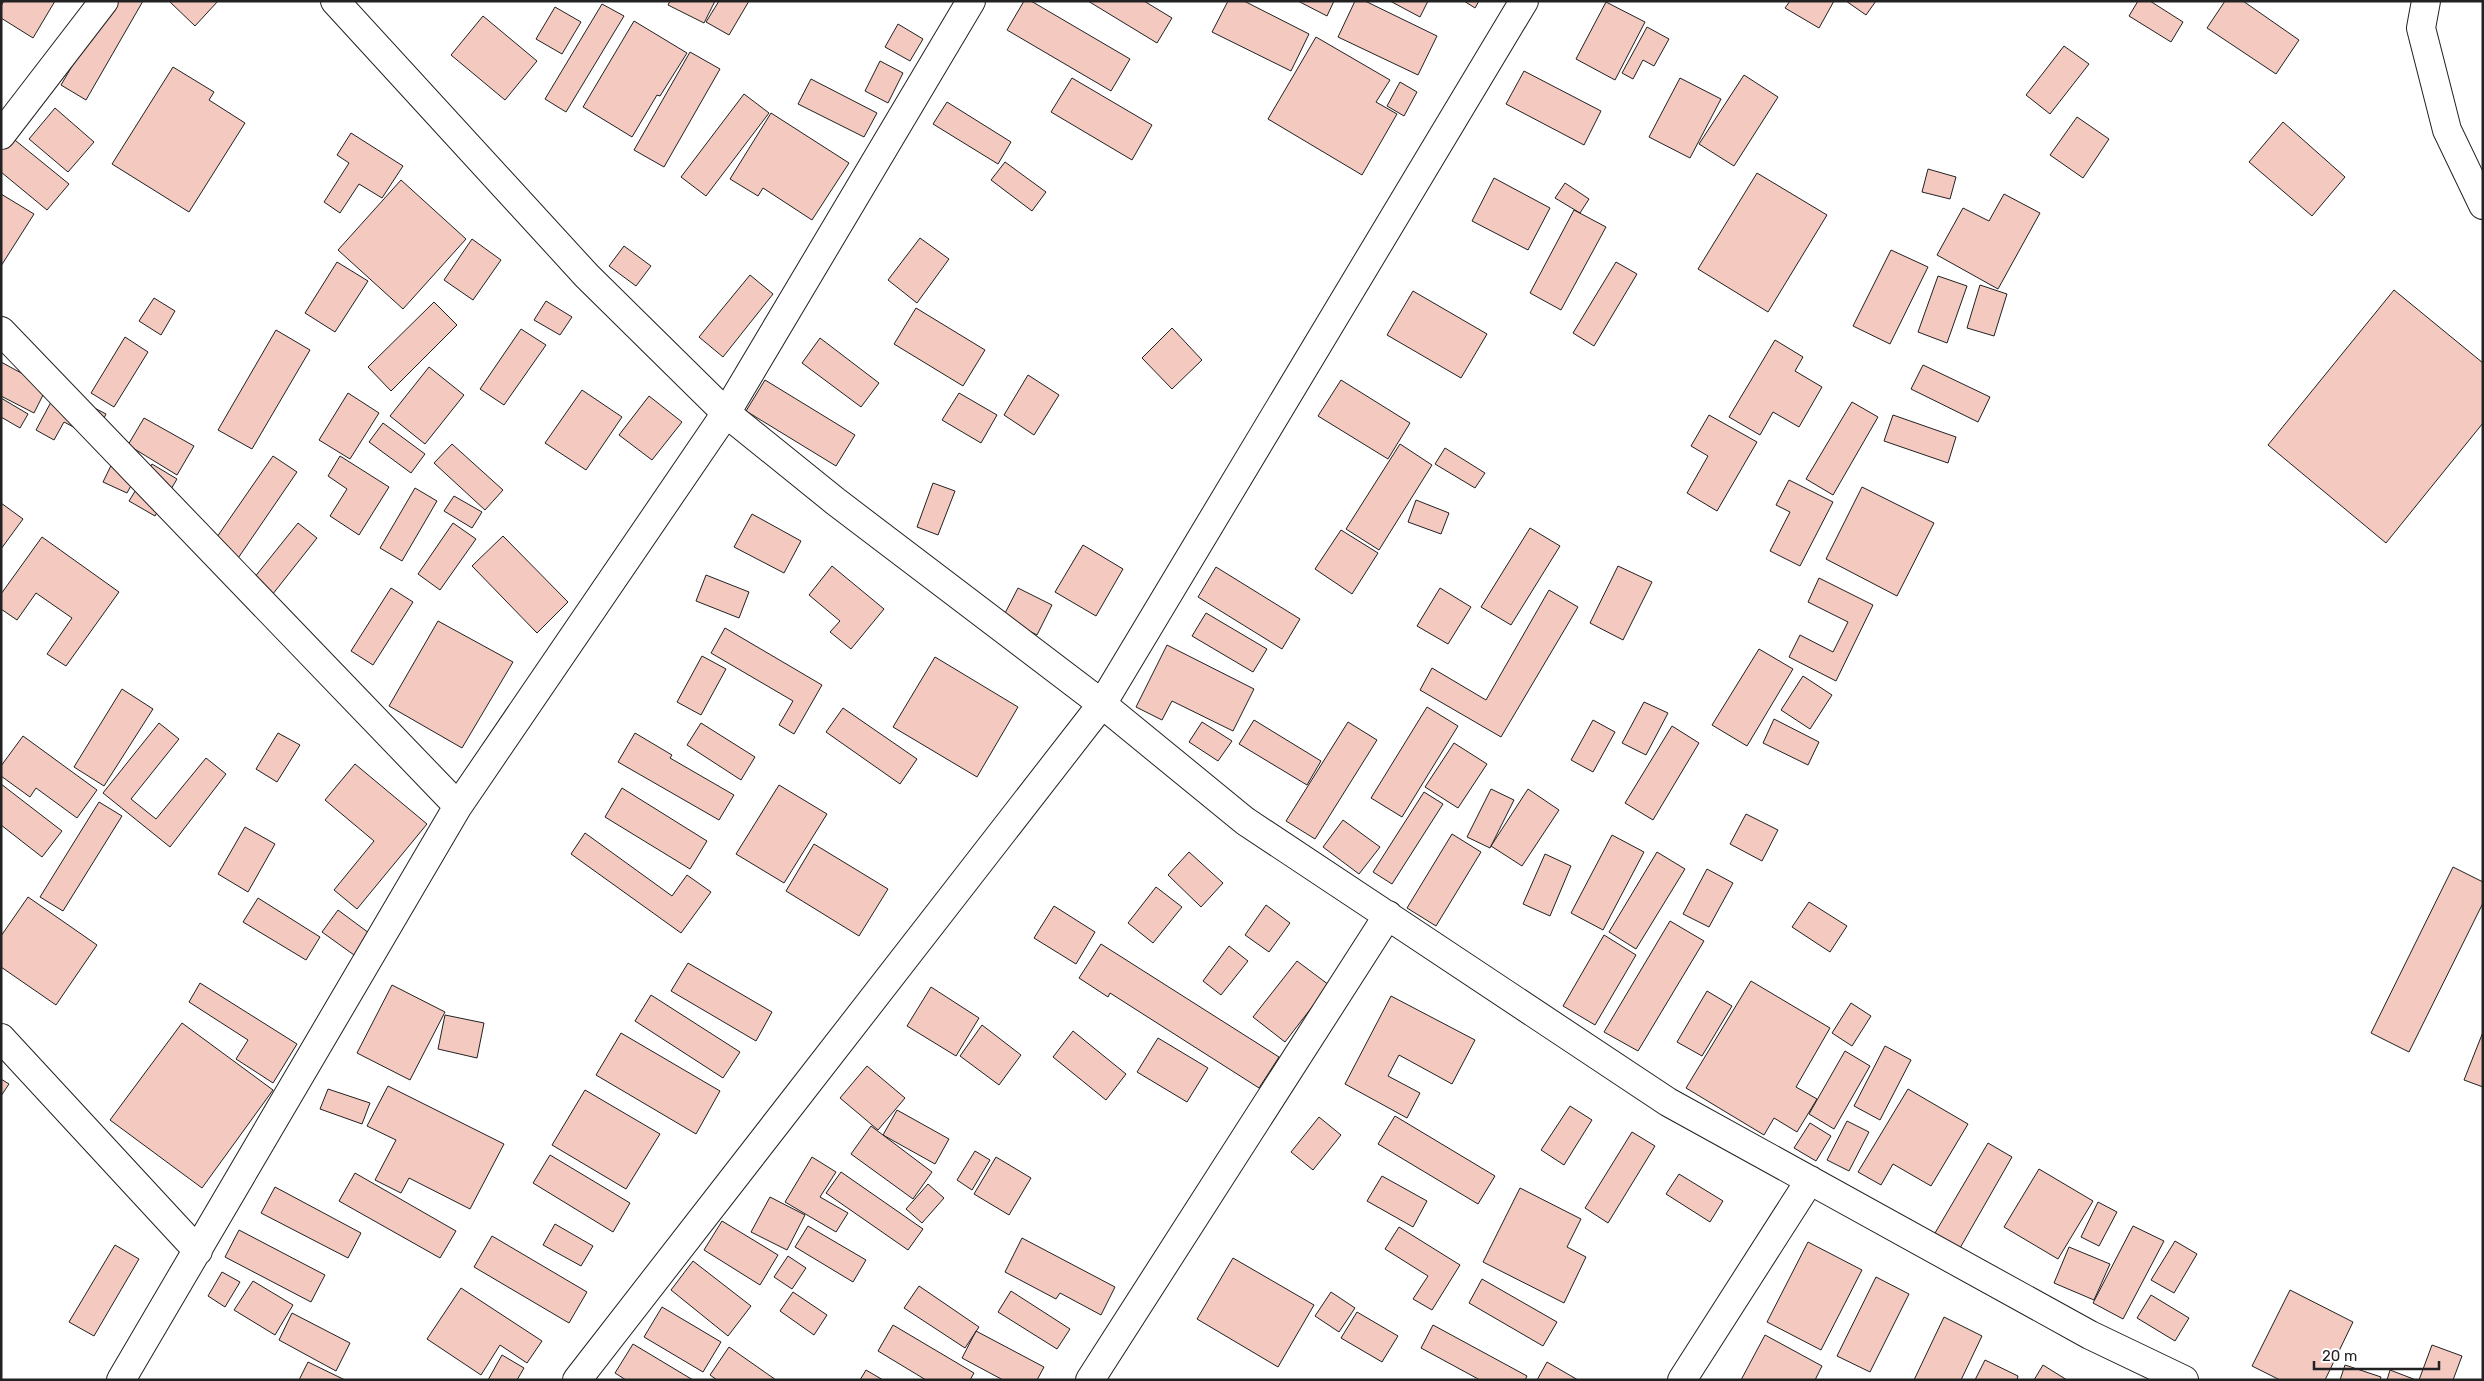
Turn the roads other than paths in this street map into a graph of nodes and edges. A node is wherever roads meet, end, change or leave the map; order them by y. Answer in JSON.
{"nodes":[{"id":1,"x":104,"y":1,"type":"edge"},
{"id":2,"x":334,"y":1,"type":"edge"},
{"id":3,"x":971,"y":1,"type":"edge"},
{"id":4,"x":1524,"y":1,"type":"edge"},
{"id":5,"x":2426,"y":1,"type":"edge"},
{"id":6,"x":1,"y":135,"type":"edge"},
{"id":7,"x":2483,"y":205,"type":"edge"},
{"id":8,"x":1,"y":331,"type":"edge"},
{"id":9,"x":726,"y":413,"type":"junction"},
{"id":10,"x":1102,"y":704,"type":"junction"},
{"id":11,"x":458,"y":806,"type":"junction"},
{"id":12,"x":1388,"y":915,"type":"junction"},
{"id":13,"x":1,"y":1038,"type":"edge"},
{"id":14,"x":1810,"y":1180,"type":"junction"},
{"id":15,"x":198,"y":1251,"type":"junction"},
{"id":16,"x":120,"y":1380,"type":"edge"},
{"id":17,"x":577,"y":1380,"type":"edge"},
{"id":18,"x":1090,"y":1380,"type":"edge"},
{"id":19,"x":1682,"y":1380,"type":"edge"},
{"id":20,"x":2184,"y":1380,"type":"edge"}],
"edges":[{"from":1,"to":6,"type":"street"},
{"from":2,"to":9,"type":"street"},
{"from":3,"to":9,"type":"street"},
{"from":4,"to":10,"type":"street"},
{"from":5,"to":7,"type":"street"},
{"from":8,"to":11,"type":"street"},
{"from":9,"to":10,"type":"street"},
{"from":9,"to":11,"type":"street"},
{"from":10,"to":12,"type":"street"},
{"from":10,"to":17,"type":"street"},
{"from":11,"to":15,"type":"street"},
{"from":12,"to":14,"type":"street"},
{"from":12,"to":18,"type":"street"},
{"from":13,"to":15,"type":"street"},
{"from":14,"to":19,"type":"street"},
{"from":14,"to":20,"type":"street"},
{"from":15,"to":16,"type":"street"}]}
